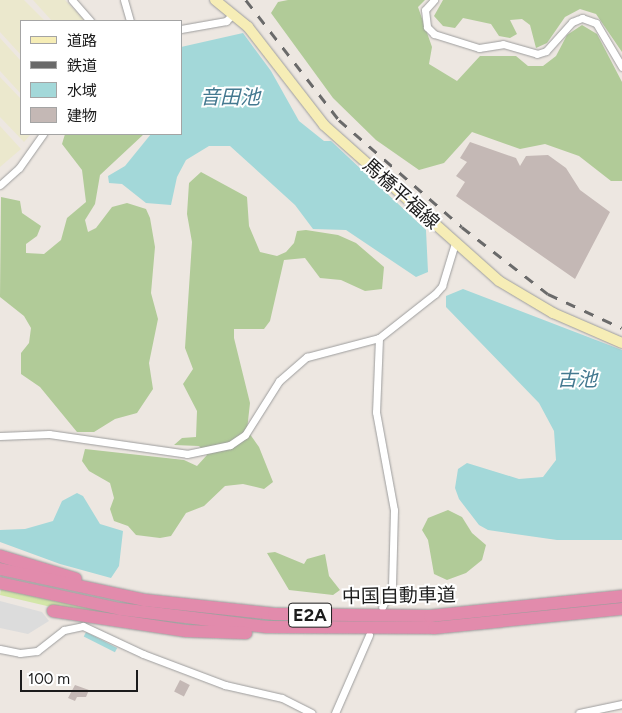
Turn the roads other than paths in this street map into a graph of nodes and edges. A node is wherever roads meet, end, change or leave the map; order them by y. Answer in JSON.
{"nodes":[{"id":1,"x":72,"y":0,"type":"edge"},
{"id":2,"x":124,"y":0,"type":"edge"},
{"id":3,"x":215,"y":0,"type":"edge"},
{"id":4,"x":434,"y":0,"type":"edge"},
{"id":5,"x":233,"y":14,"type":"junction"},
{"id":6,"x":89,"y":20,"type":"edge"},
{"id":7,"x":130,"y":20,"type":"edge"},
{"id":8,"x":182,"y":29,"type":"edge"},
{"id":9,"x":622,"y":67,"type":"edge"},
{"id":10,"x":42,"y":135,"type":"edge"},
{"id":11,"x":0,"y":185,"type":"edge"},
{"id":12,"x":455,"y":243,"type":"junction"},
{"id":13,"x":379,"y":338,"type":"junction"},
{"id":14,"x":622,"y":343,"type":"edge"},
{"id":15,"x":0,"y":436,"type":"edge"},
{"id":16,"x":0,"y":556,"type":"edge"},
{"id":17,"x":0,"y":569,"type":"edge"},
{"id":18,"x":0,"y":583,"type":"edge"},
{"id":19,"x":622,"y":596,"type":"edge"},
{"id":20,"x":382,"y":607,"type":"dead end"},
{"id":21,"x":216,"y":609,"type":"junction"},
{"id":22,"x":622,"y":609,"type":"edge"},
{"id":23,"x":53,"y":611,"type":"dead end"},
{"id":24,"x":354,"y":630,"type":"junction"},
{"id":25,"x":369,"y":636,"type":"dead end"},
{"id":26,"x":0,"y":648,"type":"edge"},
{"id":27,"x":622,"y":704,"type":"edge"},
{"id":28,"x":311,"y":713,"type":"edge"},
{"id":29,"x":335,"y":713,"type":"edge"},
{"id":30,"x":579,"y":713,"type":"edge"}],
"edges":[{"from":1,"to":6,"type":"street"},
{"from":2,"to":7,"type":"street"},
{"from":3,"to":5,"type":"main road","name":"馬橋平福線"},
{"from":4,"to":9,"type":"street"},
{"from":5,"to":8,"type":"street"},
{"from":5,"to":12,"type":"main road","name":"馬橋平福線"},
{"from":10,"to":11,"type":"street"},
{"from":12,"to":13,"type":"street"},
{"from":12,"to":14,"type":"main road","name":"馬橋平福線"},
{"from":13,"to":15,"type":"street"},
{"from":13,"to":20,"type":"street"},
{"from":16,"to":21,"type":"highway"},
{"from":17,"to":21,"type":"highway","name":"中国自動車道","number":"E2A"},
{"from":18,"to":24,"type":"highway","name":"中国自動車道","number":"E2A"},
{"from":19,"to":21,"type":"highway","name":"中国自動車道","number":"E2A"},
{"from":22,"to":24,"type":"highway","name":"中国自動車道","number":"E2A"},
{"from":23,"to":24,"type":"highway"},
{"from":25,"to":29,"type":"street"},
{"from":26,"to":28,"type":"street"},
{"from":27,"to":30,"type":"street"}]}
